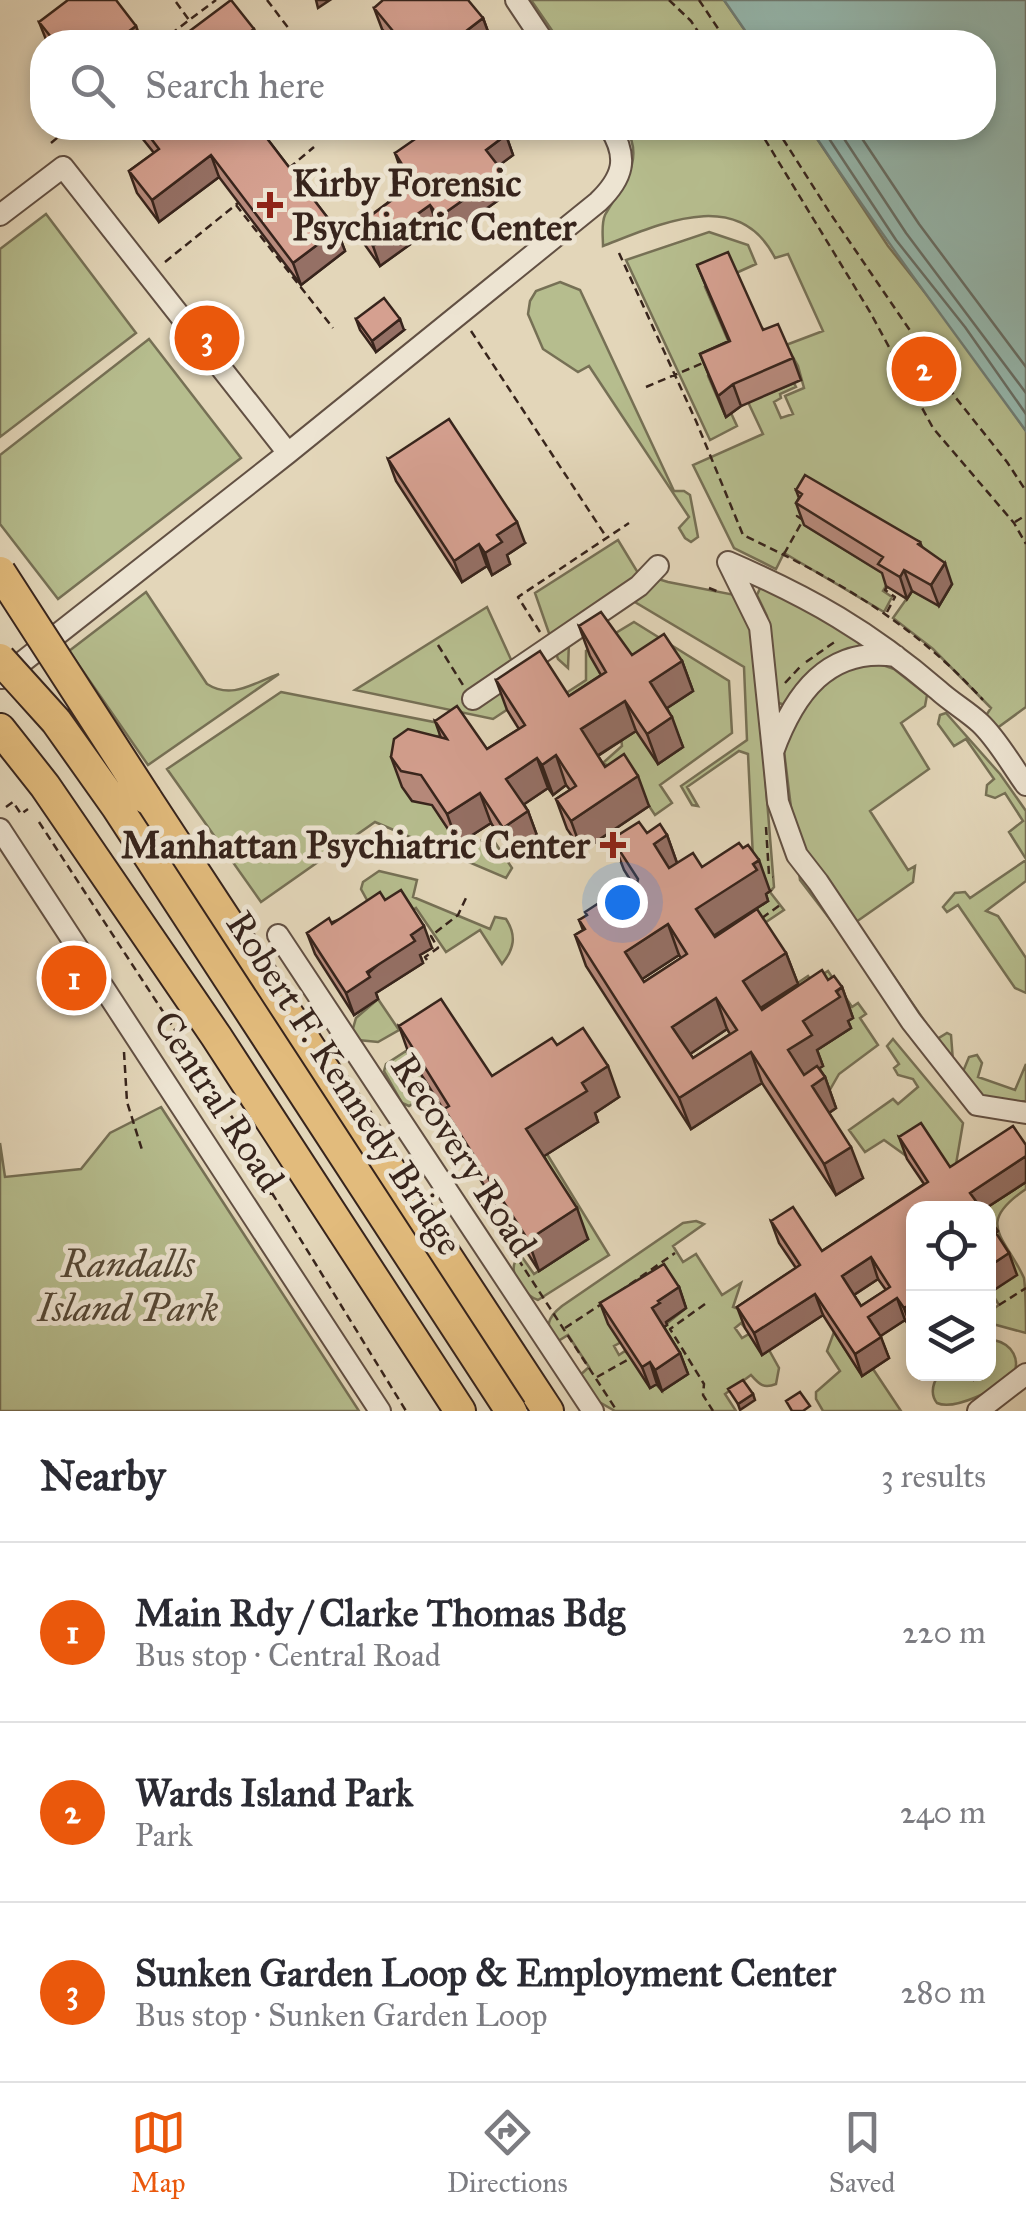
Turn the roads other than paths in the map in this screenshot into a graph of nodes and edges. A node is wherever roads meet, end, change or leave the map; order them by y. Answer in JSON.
{"nodes":[{"id":1,"x":516,"y":0,"type":"edge"},
{"id":2,"x":536,"y":30,"type":"edge"},
{"id":3,"x":617,"y":140,"type":"edge"},
{"id":4,"x":0,"y":215,"type":"edge"},
{"id":5,"x":288,"y":453,"type":"junction"},
{"id":6,"x":658,"y":566,"type":"dead end"},
{"id":7,"x":0,"y":572,"type":"edge"},
{"id":8,"x":896,"y":656,"type":"junction"},
{"id":9,"x":0,"y":659,"type":"edge"},
{"id":10,"x":0,"y":680,"type":"edge"},
{"id":11,"x":472,"y":699,"type":"dead end"},
{"id":12,"x":0,"y":728,"type":"edge"},
{"id":13,"x":772,"y":752,"type":"junction"},
{"id":14,"x":1026,"y":786,"type":"edge"},
{"id":15,"x":0,"y":829,"type":"edge"},
{"id":16,"x":278,"y":935,"type":"dead end"},
{"id":17,"x":1026,"y":1113,"type":"edge"},
{"id":18,"x":1026,"y":1374,"type":"edge"},
{"id":19,"x":380,"y":1411,"type":"edge"},
{"id":20,"x":460,"y":1411,"type":"edge"},
{"id":21,"x":511,"y":1411,"type":"edge"},
{"id":22,"x":548,"y":1411,"type":"edge"},
{"id":23,"x":594,"y":1411,"type":"edge"},
{"id":24,"x":978,"y":1411,"type":"edge"}],
"edges":[{"from":1,"to":2,"type":"street"},
{"from":3,"to":5,"type":"street"},
{"from":4,"to":5,"type":"street"},
{"from":5,"to":10,"type":"street"},
{"from":6,"to":11,"type":"street"},
{"from":7,"to":22,"type":"highway","bridge":true},
{"from":8,"to":13,"type":"street"},
{"from":8,"to":13,"type":"street"},
{"from":8,"to":14,"type":"street"},
{"from":9,"to":21,"type":"highway","name":"Robert F. Kennedy Bridge","bridge":true},
{"from":12,"to":20,"type":"highway"},
{"from":13,"to":17,"type":"street"},
{"from":15,"to":19,"type":"street","name":"Central Road"},
{"from":16,"to":23,"type":"street","name":"Recovery Road"},
{"from":18,"to":24,"type":"street"}]}
